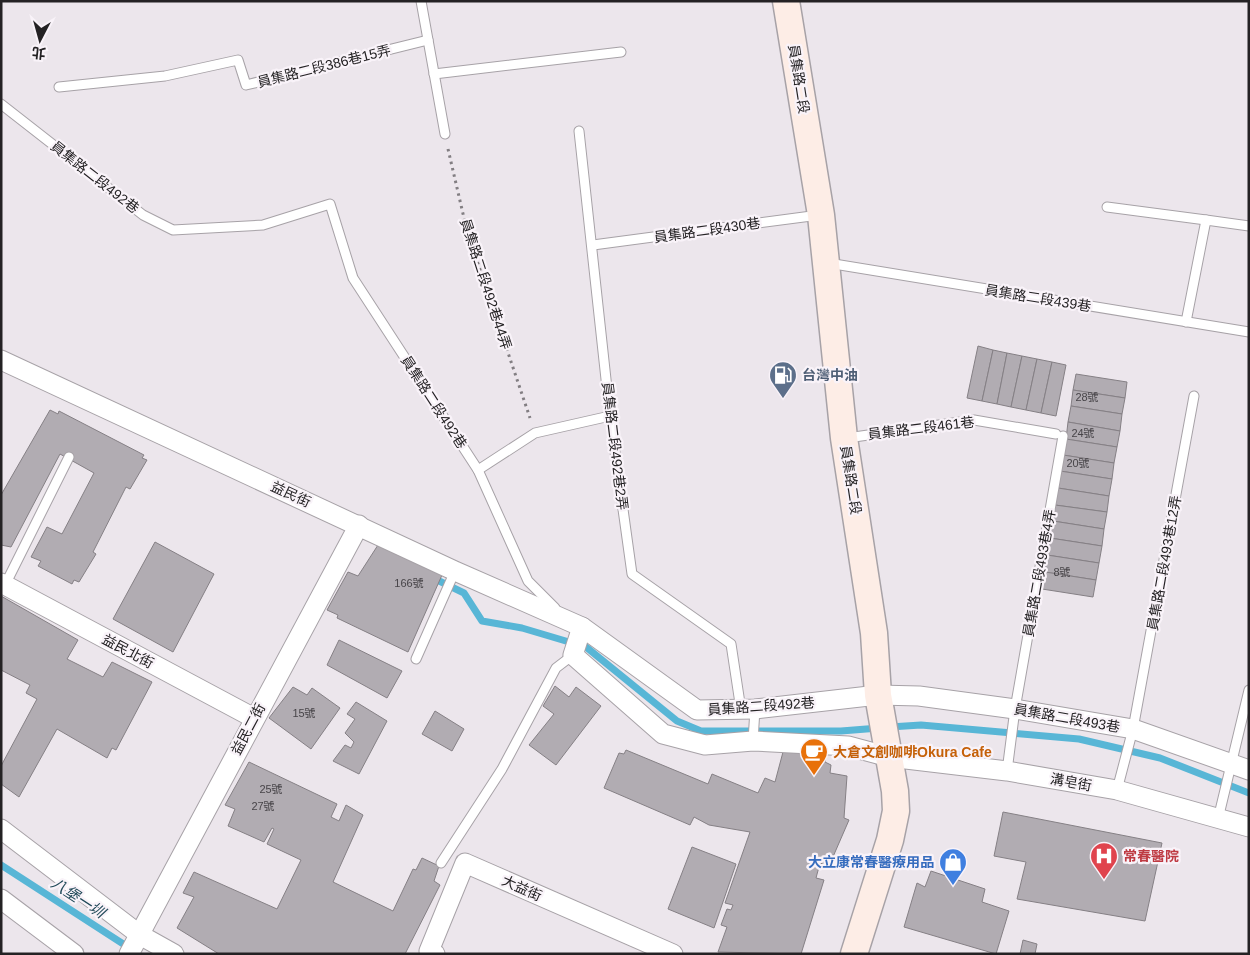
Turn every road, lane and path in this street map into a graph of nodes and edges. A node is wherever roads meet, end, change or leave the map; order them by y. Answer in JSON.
{"nodes":[{"id":1,"x":421,"y":1,"type":"edge"},
{"id":2,"x":786,"y":1,"type":"edge"},
{"id":3,"x":428,"y":40,"type":"junction"},
{"id":4,"x":621,"y":52,"type":"dead end"},
{"id":5,"x":434,"y":74,"type":"junction"},
{"id":6,"x":59,"y":87,"type":"dead end"},
{"id":7,"x":1,"y":104,"type":"edge"},
{"id":8,"x":579,"y":131,"type":"dead end"},
{"id":9,"x":445,"y":134,"type":"joint"},
{"id":10,"x":1107,"y":207,"type":"dead end"},
{"id":11,"x":821,"y":215,"type":"junction"},
{"id":12,"x":1206,"y":220,"type":"junction"},
{"id":13,"x":1249,"y":226,"type":"edge"},
{"id":14,"x":593,"y":245,"type":"junction"},
{"id":15,"x":828,"y":263,"type":"junction"},
{"id":16,"x":1186,"y":322,"type":"junction"},
{"id":17,"x":1249,"y":332,"type":"edge"},
{"id":18,"x":1,"y":360,"type":"edge"},
{"id":19,"x":1194,"y":396,"type":"dead end"},
{"id":20,"x":610,"y":416,"type":"junction"},
{"id":21,"x":535,"y":433,"type":"junction"},
{"id":22,"x":1059,"y":435,"type":"joint"},
{"id":23,"x":844,"y":438,"type":"junction"},
{"id":24,"x":69,"y":457,"type":"dead end"},
{"id":25,"x":478,"y":470,"type":"junction"},
{"id":26,"x":359,"y":525,"type":"junction"},
{"id":27,"x":455,"y":571,"type":"junction"},
{"id":28,"x":3,"y":584,"type":"edge"},
{"id":29,"x":582,"y":627,"type":"junction"},
{"id":30,"x":573,"y":655,"type":"junction"},
{"id":31,"x":416,"y":659,"type":"dead end"},
{"id":32,"x":1249,"y":690,"type":"edge"},
{"id":33,"x":878,"y":695,"type":"junction"},
{"id":34,"x":748,"y":709,"type":"junction"},
{"id":35,"x":1015,"y":709,"type":"junction"},
{"id":36,"x":254,"y":718,"type":"junction"},
{"id":37,"x":1133,"y":729,"type":"junction"},
{"id":38,"x":753,"y":742,"type":"junction"},
{"id":39,"x":890,"y":757,"type":"junction"},
{"id":40,"x":1240,"y":767,"type":"edge"},
{"id":41,"x":1007,"y":771,"type":"junction"},
{"id":42,"x":1117,"y":790,"type":"junction"},
{"id":43,"x":1218,"y":818,"type":"junction"},
{"id":44,"x":1249,"y":827,"type":"edge"},
{"id":45,"x":1,"y":829,"type":"edge"},
{"id":46,"x":441,"y":863,"type":"dead end"},
{"id":47,"x":1,"y":899,"type":"edge"},
{"id":48,"x":140,"y":935,"type":"junction"},
{"id":49,"x":74,"y":954,"type":"edge"},
{"id":50,"x":129,"y":954,"type":"edge"},
{"id":51,"x":174,"y":954,"type":"edge"},
{"id":52,"x":435,"y":954,"type":"edge"},
{"id":53,"x":672,"y":954,"type":"edge"},
{"id":54,"x":854,"y":954,"type":"edge"}],
"edges":[{"from":1,"to":3,"type":"lane"},
{"from":2,"to":11,"type":"main road","name":"員集路二段"},
{"from":3,"to":5,"type":"lane"},
{"from":3,"to":6,"type":"lane","name":"員集路二段386巷15弄"},
{"from":4,"to":5,"type":"lane"},
{"from":5,"to":9,"type":"lane"},
{"from":7,"to":25,"type":"lane","name":"員集路二段492巷"},
{"from":8,"to":14,"type":"lane","name":"員集路二段492巷2弄"},
{"from":9,"to":21,"type":"path","name":"員集路二段492巷44弄"},
{"from":10,"to":12,"type":"lane"},
{"from":11,"to":14,"type":"lane","name":"員集路二段430巷"},
{"from":11,"to":15,"type":"main road","name":"員集路二段"},
{"from":12,"to":13,"type":"lane"},
{"from":12,"to":16,"type":"lane"},
{"from":14,"to":20,"type":"lane","name":"員集路二段492巷2弄"},
{"from":15,"to":16,"type":"lane","name":"員集路二段439巷"},
{"from":15,"to":23,"type":"main road","name":"員集路二段"},
{"from":16,"to":17,"type":"lane","name":"員集路二段439巷"},
{"from":18,"to":26,"type":"street","name":"益民街"},
{"from":19,"to":37,"type":"lane","name":"員集路二段493巷12弄"},
{"from":20,"to":21,"type":"lane"},
{"from":20,"to":34,"type":"lane","name":"員集路二段492巷2弄"},
{"from":21,"to":25,"type":"lane"},
{"from":22,"to":23,"type":"lane","name":"員集路二段461巷"},
{"from":22,"to":35,"type":"lane","name":"員集路二段493巷4弄"},
{"from":23,"to":33,"type":"main road","name":"員集路二段"},
{"from":24,"to":28,"type":"lane"},
{"from":25,"to":29,"type":"lane","name":"員集路二段492巷"},
{"from":26,"to":27,"type":"street","name":"益民街"},
{"from":26,"to":36,"type":"street","name":"益民二街"},
{"from":27,"to":29,"type":"street","name":"益民街"},
{"from":27,"to":31,"type":"lane"},
{"from":28,"to":36,"type":"street","name":"益民北街"},
{"from":29,"to":30,"type":"street"},
{"from":29,"to":34,"type":"street","name":"員集路二段492巷"},
{"from":30,"to":38,"type":"street"},
{"from":30,"to":46,"type":"lane"},
{"from":32,"to":40,"type":"lane"},
{"from":33,"to":34,"type":"street","name":"員集路二段492巷"},
{"from":33,"to":35,"type":"street","name":"員集路二段493巷"},
{"from":33,"to":39,"type":"main road","name":"員集路二段"},
{"from":34,"to":38,"type":"lane","name":"員集路二段492巷2弄"},
{"from":35,"to":37,"type":"street","name":"員集路二段493巷"},
{"from":35,"to":41,"type":"lane","name":"員集路二段493巷4弄"},
{"from":36,"to":48,"type":"street","name":"益民二街"},
{"from":37,"to":40,"type":"street","name":"員集路二段493巷"},
{"from":37,"to":42,"type":"lane","name":"員集路二段493巷12弄"},
{"from":38,"to":39,"type":"street"},
{"from":39,"to":41,"type":"street","name":"溝皂街"},
{"from":39,"to":54,"type":"main road","name":"員集路二段"},
{"from":40,"to":43,"type":"lane"},
{"from":41,"to":42,"type":"street","name":"溝皂街"},
{"from":42,"to":43,"type":"street","name":"溝皂街"},
{"from":43,"to":44,"type":"street","name":"溝皂街"},
{"from":45,"to":48,"type":"street"},
{"from":47,"to":49,"type":"street"},
{"from":48,"to":50,"type":"street","name":"益民二街"},
{"from":48,"to":51,"type":"street"},
{"from":52,"to":53,"type":"street","name":"大益街"}]}
